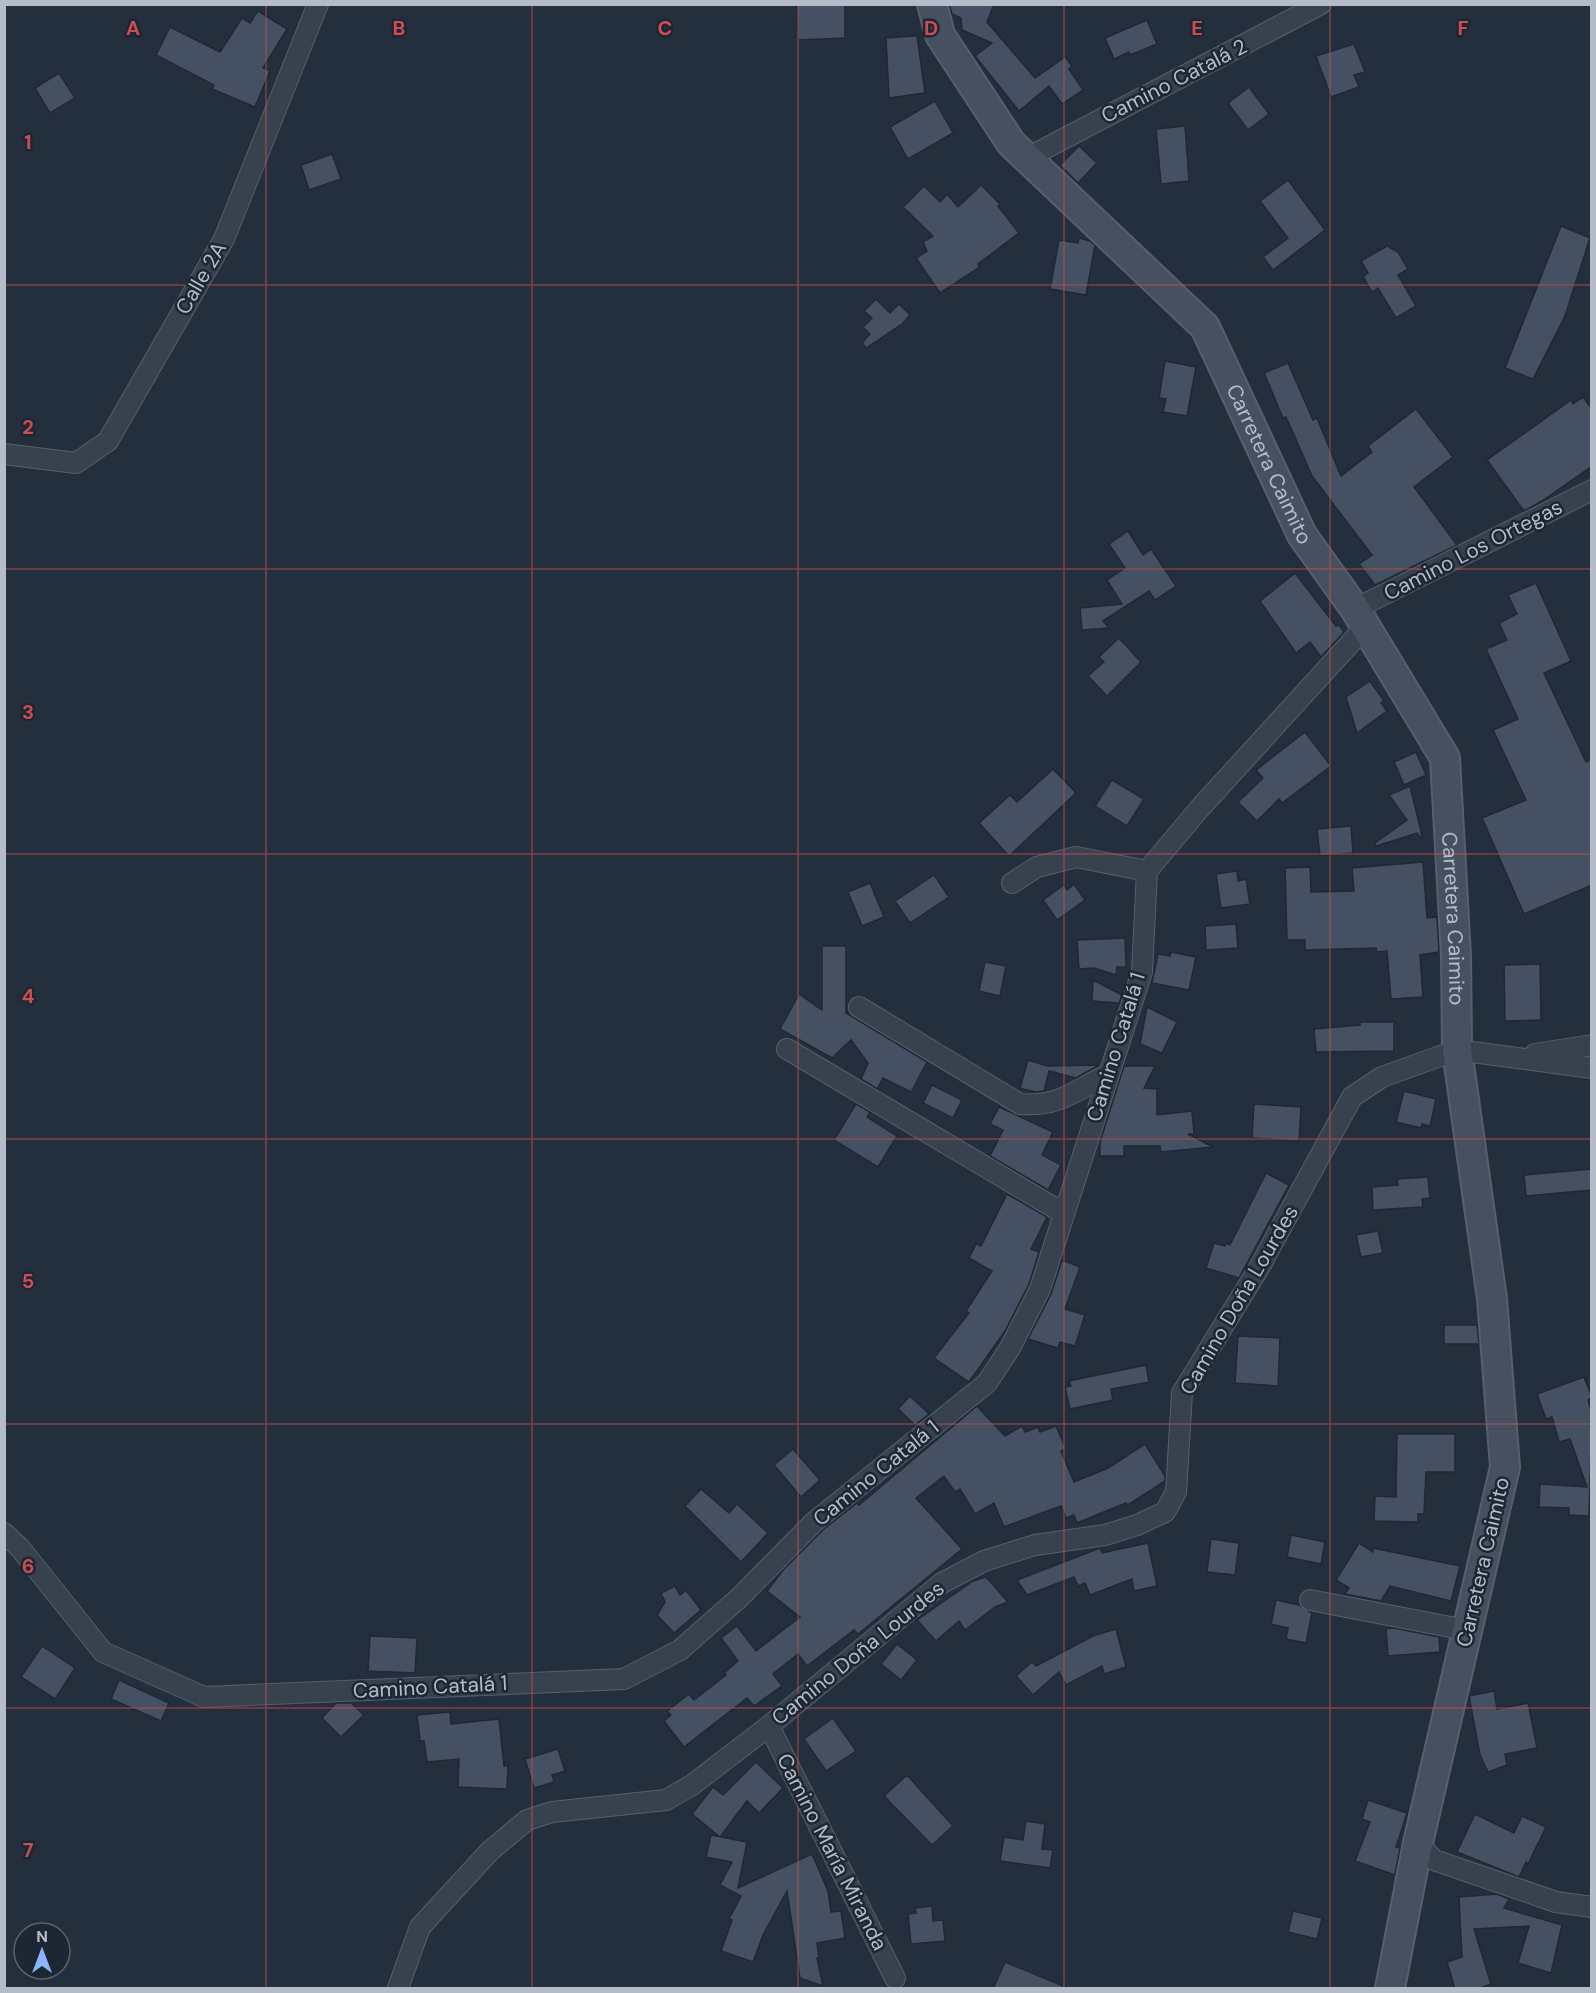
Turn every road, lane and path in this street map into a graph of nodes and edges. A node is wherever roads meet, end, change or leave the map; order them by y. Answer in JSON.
{"nodes":[{"id":1,"x":318,"y":4,"type":"edge"},
{"id":2,"x":932,"y":4,"type":"edge"},
{"id":3,"x":1322,"y":4,"type":"edge"},
{"id":4,"x":1027,"y":158,"type":"junction"},
{"id":5,"x":4,"y":453,"type":"edge"},
{"id":6,"x":1592,"y":490,"type":"edge"},
{"id":7,"x":1360,"y":617,"type":"junction"},
{"id":8,"x":1147,"y":871,"type":"junction"},
{"id":9,"x":1012,"y":883,"type":"dead end"},
{"id":10,"x":859,"y":1007,"type":"dead end"},
{"id":11,"x":1592,"y":1045,"type":"edge"},
{"id":12,"x":787,"y":1049,"type":"dead end"},
{"id":13,"x":1457,"y":1050,"type":"junction"},
{"id":14,"x":1515,"y":1058,"type":"junction"},
{"id":15,"x":1592,"y":1068,"type":"edge"},
{"id":16,"x":1109,"y":1074,"type":"junction"},
{"id":17,"x":1063,"y":1213,"type":"junction"},
{"id":18,"x":4,"y":1533,"type":"edge"},
{"id":19,"x":1310,"y":1600,"type":"dead end"},
{"id":20,"x":1466,"y":1630,"type":"junction"},
{"id":21,"x":769,"y":1726,"type":"junction"},
{"id":22,"x":1418,"y":1843,"type":"junction"},
{"id":23,"x":1592,"y":1897,"type":"edge"},
{"id":24,"x":1557,"y":1902,"type":"junction"},
{"id":25,"x":1592,"y":1907,"type":"edge"},
{"id":26,"x":895,"y":1978,"type":"dead end"},
{"id":27,"x":398,"y":1989,"type":"edge"},
{"id":28,"x":1390,"y":1989,"type":"edge"}],
"edges":[{"from":1,"to":5,"type":"street","name":"Calle 2A"},
{"from":2,"to":4,"type":"street","name":"Carretera Caimito"},
{"from":3,"to":4,"type":"street","name":"Camino Catalá 2"},
{"from":4,"to":7,"type":"street","name":"Carretera Caimito"},
{"from":6,"to":7,"type":"street","name":"Camino Los Ortegas"},
{"from":7,"to":8,"type":"street"},
{"from":7,"to":13,"type":"street","name":"Carretera Caimito"},
{"from":8,"to":9,"type":"street"},
{"from":8,"to":16,"type":"street","name":"Camino Catalá 1"},
{"from":10,"to":16,"type":"street"},
{"from":11,"to":14,"type":"street"},
{"from":12,"to":17,"type":"street"},
{"from":13,"to":14,"type":"street"},
{"from":13,"to":20,"type":"street","name":"Carretera Caimito"},
{"from":13,"to":21,"type":"street","name":"Camino Doña Lourdes"},
{"from":14,"to":15,"type":"street"},
{"from":16,"to":17,"type":"street","name":"Camino Catalá 1"},
{"from":17,"to":18,"type":"street","name":"Camino Catalá 1"},
{"from":19,"to":20,"type":"street"},
{"from":20,"to":22,"type":"street","name":"Carretera Caimito"},
{"from":21,"to":26,"type":"street","name":"Camino María Miranda"},
{"from":21,"to":27,"type":"street","name":"Camino Doña Lourdes"},
{"from":22,"to":24,"type":"street"},
{"from":22,"to":28,"type":"street","name":"Carretera Caimito"},
{"from":23,"to":24,"type":"street"},
{"from":24,"to":25,"type":"street"}]}
